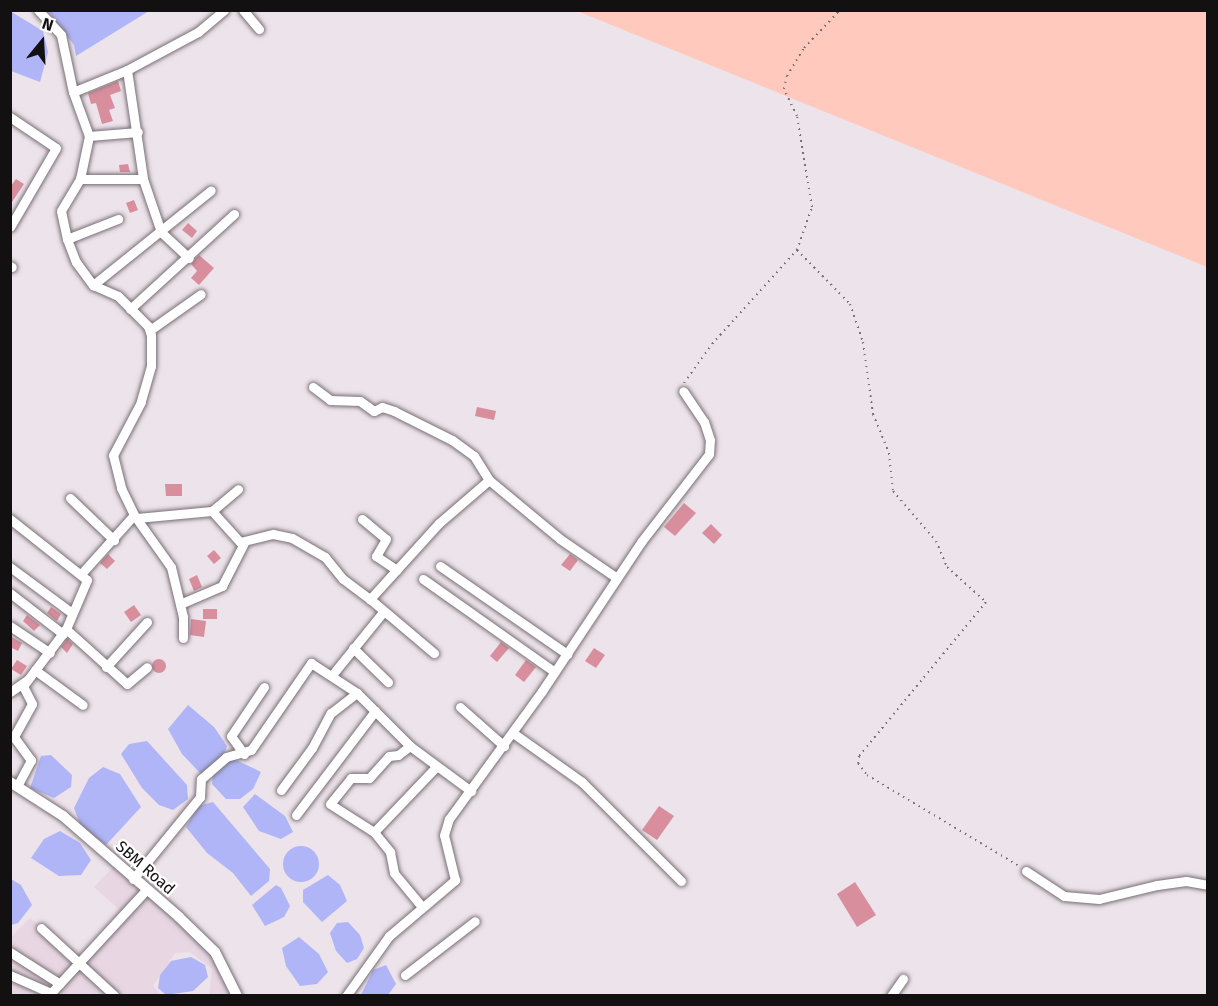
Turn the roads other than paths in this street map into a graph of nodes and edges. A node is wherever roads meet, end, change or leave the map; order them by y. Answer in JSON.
{"nodes":[{"id":1,"x":38,"y":10,"type":"edge"},
{"id":2,"x":224,"y":10,"type":"edge"},
{"id":3,"x":243,"y":10,"type":"edge"},
{"id":4,"x":259,"y":29,"type":"dead end"},
{"id":5,"x":127,"y":70,"type":"junction"},
{"id":6,"x":73,"y":92,"type":"junction"},
{"id":7,"x":10,"y":117,"type":"edge"},
{"id":8,"x":138,"y":132,"type":"junction"},
{"id":9,"x":89,"y":136,"type":"junction"},
{"id":10,"x":80,"y":179,"type":"junction"},
{"id":11,"x":143,"y":179,"type":"junction"},
{"id":12,"x":211,"y":190,"type":"dead end"},
{"id":13,"x":234,"y":214,"type":"dead end"},
{"id":14,"x":118,"y":219,"type":"dead end"},
{"id":15,"x":10,"y":227,"type":"edge"},
{"id":16,"x":161,"y":232,"type":"junction"},
{"id":17,"x":67,"y":239,"type":"junction"},
{"id":18,"x":189,"y":258,"type":"junction"},
{"id":19,"x":93,"y":285,"type":"junction"},
{"id":20,"x":201,"y":294,"type":"dead end"},
{"id":21,"x":130,"y":309,"type":"junction"},
{"id":22,"x":150,"y":330,"type":"junction"},
{"id":23,"x":313,"y":387,"type":"dead end"},
{"id":24,"x":683,"y":391,"type":"road end"},
{"id":25,"x":489,"y":480,"type":"junction"},
{"id":26,"x":238,"y":489,"type":"dead end"},
{"id":27,"x":70,"y":498,"type":"dead end"},
{"id":28,"x":212,"y":511,"type":"junction"},
{"id":29,"x":135,"y":516,"type":"junction"},
{"id":30,"x":10,"y":519,"type":"edge"},
{"id":31,"x":362,"y":519,"type":"dead end"},
{"id":32,"x":114,"y":540,"type":"junction"},
{"id":33,"x":244,"y":543,"type":"junction"},
{"id":34,"x":440,"y":566,"type":"dead end"},
{"id":35,"x":10,"y":567,"type":"edge"},
{"id":36,"x":397,"y":570,"type":"junction"},
{"id":37,"x":81,"y":574,"type":"junction"},
{"id":38,"x":617,"y":578,"type":"junction"},
{"id":39,"x":423,"y":579,"type":"dead end"},
{"id":40,"x":10,"y":593,"type":"edge"},
{"id":41,"x":370,"y":599,"type":"junction"},
{"id":42,"x":180,"y":604,"type":"junction"},
{"id":43,"x":383,"y":612,"type":"junction"},
{"id":44,"x":72,"y":613,"type":"junction"},
{"id":45,"x":147,"y":622,"type":"dead end"},
{"id":46,"x":10,"y":626,"type":"edge"},
{"id":47,"x":64,"y":632,"type":"junction"},
{"id":48,"x":183,"y":638,"type":"dead end"},
{"id":49,"x":353,"y":648,"type":"junction"},
{"id":50,"x":50,"y":653,"type":"junction"},
{"id":51,"x":434,"y":654,"type":"dead end"},
{"id":52,"x":567,"y":654,"type":"junction"},
{"id":53,"x":106,"y":667,"type":"junction"},
{"id":54,"x":147,"y":667,"type":"dead end"},
{"id":55,"x":35,"y":670,"type":"junction"},
{"id":56,"x":555,"y":672,"type":"junction"},
{"id":57,"x":332,"y":675,"type":"junction"},
{"id":58,"x":27,"y":680,"type":"junction"},
{"id":59,"x":388,"y":682,"type":"dead end"},
{"id":60,"x":264,"y":687,"type":"dead end"},
{"id":61,"x":10,"y":692,"type":"edge"},
{"id":62,"x":357,"y":693,"type":"junction"},
{"id":63,"x":83,"y":705,"type":"dead end"},
{"id":64,"x":460,"y":707,"type":"dead end"},
{"id":65,"x":375,"y":711,"type":"junction"},
{"id":66,"x":513,"y":733,"type":"junction"},
{"id":67,"x":410,"y":746,"type":"junction"},
{"id":68,"x":504,"y":746,"type":"junction"},
{"id":69,"x":244,"y":754,"type":"junction"},
{"id":70,"x":436,"y":767,"type":"junction"},
{"id":71,"x":14,"y":784,"type":"edge"},
{"id":72,"x":281,"y":790,"type":"dead end"},
{"id":73,"x":471,"y":791,"type":"junction"},
{"id":74,"x":296,"y":815,"type":"dead end"},
{"id":75,"x":374,"y":832,"type":"junction"},
{"id":76,"x":1026,"y":871,"type":"road end"},
{"id":77,"x":133,"y":879,"type":"junction"},
{"id":78,"x":681,"y":881,"type":"dead end"},
{"id":79,"x":1208,"y":885,"type":"edge"},
{"id":80,"x":146,"y":890,"type":"junction"},
{"id":81,"x":422,"y":907,"type":"junction"},
{"id":82,"x":475,"y":921,"type":"dead end"},
{"id":83,"x":41,"y":928,"type":"dead end"},
{"id":84,"x":10,"y":952,"type":"edge"},
{"id":85,"x":81,"y":964,"type":"junction"},
{"id":86,"x":10,"y":975,"type":"edge"},
{"id":87,"x":405,"y":975,"type":"dead end"},
{"id":88,"x":903,"y":979,"type":"dead end"},
{"id":89,"x":60,"y":984,"type":"junction"},
{"id":90,"x":50,"y":994,"type":"edge"},
{"id":91,"x":115,"y":996,"type":"edge"},
{"id":92,"x":237,"y":996,"type":"edge"},
{"id":93,"x":346,"y":996,"type":"edge"},
{"id":94,"x":891,"y":996,"type":"edge"}],
"edges":[{"from":1,"to":6,"type":"street"},
{"from":2,"to":5,"type":"street"},
{"from":3,"to":4,"type":"street"},
{"from":5,"to":6,"type":"street"},
{"from":5,"to":8,"type":"street"},
{"from":6,"to":9,"type":"street"},
{"from":7,"to":15,"type":"street"},
{"from":8,"to":9,"type":"street"},
{"from":8,"to":11,"type":"street"},
{"from":9,"to":10,"type":"street"},
{"from":10,"to":11,"type":"street"},
{"from":10,"to":17,"type":"street"},
{"from":11,"to":16,"type":"street"},
{"from":12,"to":16,"type":"street"},
{"from":13,"to":18,"type":"street"},
{"from":14,"to":17,"type":"street"},
{"from":16,"to":18,"type":"street"},
{"from":16,"to":19,"type":"street"},
{"from":17,"to":19,"type":"street"},
{"from":18,"to":21,"type":"street"},
{"from":19,"to":21,"type":"street"},
{"from":20,"to":22,"type":"street"},
{"from":21,"to":22,"type":"street"},
{"from":22,"to":29,"type":"street"},
{"from":23,"to":25,"type":"street"},
{"from":24,"to":38,"type":"street"},
{"from":25,"to":36,"type":"street"},
{"from":25,"to":38,"type":"street"},
{"from":26,"to":28,"type":"street"},
{"from":27,"to":32,"type":"street"},
{"from":28,"to":29,"type":"street"},
{"from":28,"to":33,"type":"street"},
{"from":29,"to":32,"type":"street"},
{"from":29,"to":42,"type":"street"},
{"from":30,"to":37,"type":"street"},
{"from":31,"to":36,"type":"street"},
{"from":32,"to":37,"type":"street"},
{"from":33,"to":41,"type":"street"},
{"from":33,"to":42,"type":"street"},
{"from":34,"to":52,"type":"street"},
{"from":35,"to":44,"type":"street"},
{"from":36,"to":41,"type":"street"},
{"from":37,"to":44,"type":"street"},
{"from":38,"to":52,"type":"street"},
{"from":39,"to":56,"type":"street"},
{"from":40,"to":47,"type":"street"},
{"from":41,"to":43,"type":"street"},
{"from":42,"to":48,"type":"street"},
{"from":43,"to":49,"type":"street"},
{"from":43,"to":51,"type":"street"},
{"from":44,"to":47,"type":"street"},
{"from":45,"to":53,"type":"street"},
{"from":46,"to":50,"type":"street"},
{"from":47,"to":50,"type":"street"},
{"from":47,"to":53,"type":"street"},
{"from":49,"to":57,"type":"street"},
{"from":49,"to":59,"type":"street"},
{"from":50,"to":55,"type":"street"},
{"from":52,"to":56,"type":"street"},
{"from":53,"to":54,"type":"street"},
{"from":55,"to":58,"type":"street"},
{"from":55,"to":63,"type":"street"},
{"from":56,"to":66,"type":"street"},
{"from":57,"to":62,"type":"street"},
{"from":57,"to":69,"type":"street"},
{"from":58,"to":61,"type":"street"},
{"from":58,"to":71,"type":"street"},
{"from":60,"to":69,"type":"street"},
{"from":62,"to":65,"type":"street"},
{"from":62,"to":72,"type":"street"},
{"from":64,"to":68,"type":"street"},
{"from":65,"to":67,"type":"street"},
{"from":65,"to":74,"type":"street"},
{"from":66,"to":68,"type":"street"},
{"from":66,"to":78,"type":"street"},
{"from":67,"to":70,"type":"street"},
{"from":67,"to":75,"type":"street"},
{"from":68,"to":73,"type":"street"},
{"from":69,"to":77,"type":"street"},
{"from":70,"to":73,"type":"street"},
{"from":70,"to":75,"type":"street"},
{"from":71,"to":77,"type":"street","name":"SBM Road"},
{"from":73,"to":81,"type":"street"},
{"from":75,"to":81,"type":"street"},
{"from":76,"to":79,"type":"street"},
{"from":77,"to":80,"type":"street","name":"SBM Road"},
{"from":80,"to":85,"type":"street"},
{"from":80,"to":92,"type":"street","name":"SBM Road"},
{"from":81,"to":93,"type":"street"},
{"from":82,"to":87,"type":"street"},
{"from":83,"to":85,"type":"street"},
{"from":84,"to":89,"type":"street"},
{"from":85,"to":89,"type":"street"},
{"from":85,"to":91,"type":"street"},
{"from":86,"to":90,"type":"street"},
{"from":88,"to":94,"type":"street"},
{"from":89,"to":90,"type":"street"}]}
